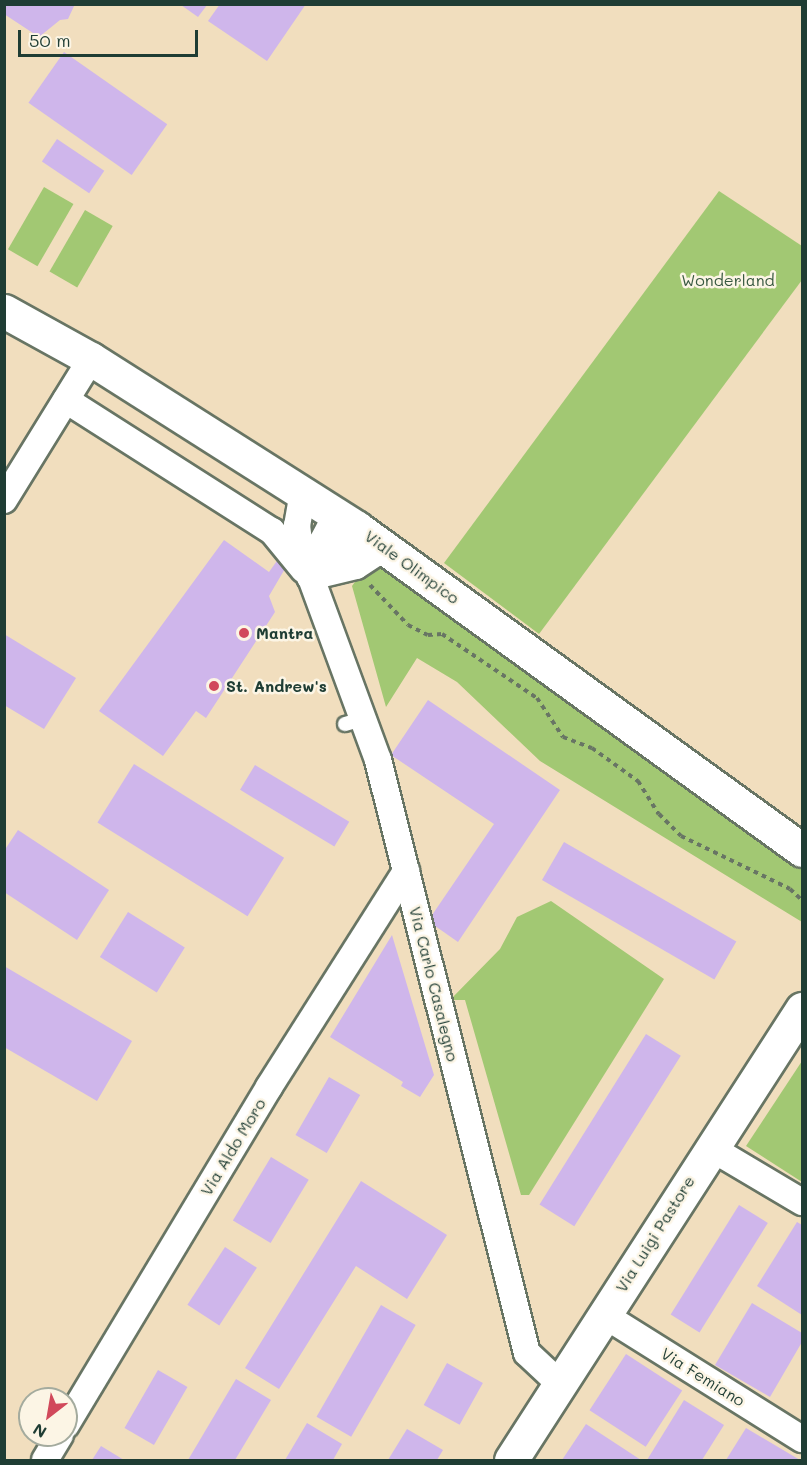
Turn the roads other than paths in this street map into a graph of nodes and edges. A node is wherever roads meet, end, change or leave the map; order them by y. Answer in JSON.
{"nodes":[{"id":1,"x":4,"y":311,"type":"edge"},
{"id":2,"x":91,"y":360,"type":"junction"},
{"id":3,"x":66,"y":400,"type":"junction"},
{"id":4,"x":303,"y":492,"type":"junction"},
{"id":5,"x":4,"y":500,"type":"edge"},
{"id":6,"x":347,"y":521,"type":"junction"},
{"id":7,"x":385,"y":547,"type":"junction"},
{"id":8,"x":310,"y":577,"type":"junction"},
{"id":9,"x":802,"y":850,"type":"edge"},
{"id":10,"x":406,"y":871,"type":"junction"},
{"id":11,"x":802,"y":1009,"type":"edge"},
{"id":12,"x":711,"y":1148,"type":"junction"},
{"id":13,"x":802,"y":1202,"type":"edge"},
{"id":14,"x":604,"y":1315,"type":"junction"},
{"id":15,"x":560,"y":1384,"type":"junction"},
{"id":16,"x":78,"y":1405,"type":"edge"},
{"id":17,"x":802,"y":1439,"type":"edge"},
{"id":18,"x":53,"y":1447,"type":"edge"},
{"id":19,"x":45,"y":1461,"type":"edge"},
{"id":20,"x":511,"y":1461,"type":"edge"}],
"edges":[{"from":1,"to":2,"type":"main road","name":"Viale Olimpico"},
{"from":2,"to":3,"type":"street"},
{"from":2,"to":4,"type":"main road","name":"Viale Olimpico"},
{"from":3,"to":5,"type":"street"},
{"from":3,"to":8,"type":"street"},
{"from":4,"to":6,"type":"main road","name":"Viale Olimpico"},
{"from":4,"to":8,"type":"street"},
{"from":6,"to":7,"type":"main road","name":"Viale Olimpico"},
{"from":6,"to":8,"type":"street"},
{"from":7,"to":8,"type":"street"},
{"from":7,"to":9,"type":"main road","name":"Viale Olimpico"},
{"from":8,"to":10,"type":"street","name":"Via Carlo Casalegno"},
{"from":10,"to":15,"type":"street","name":"Via Carlo Casalegno"},
{"from":10,"to":16,"type":"street","name":"Via Aldo Moro"},
{"from":11,"to":12,"type":"main road","name":"Via Luigi Pastore"},
{"from":12,"to":13,"type":"street"},
{"from":12,"to":14,"type":"main road","name":"Via Luigi Pastore"},
{"from":14,"to":15,"type":"main road","name":"Via Luigi Pastore"},
{"from":14,"to":17,"type":"street","name":"Via Femiano"},
{"from":15,"to":20,"type":"main road","name":"Via Luigi Pastore"},
{"from":18,"to":19,"type":"street"}]}
